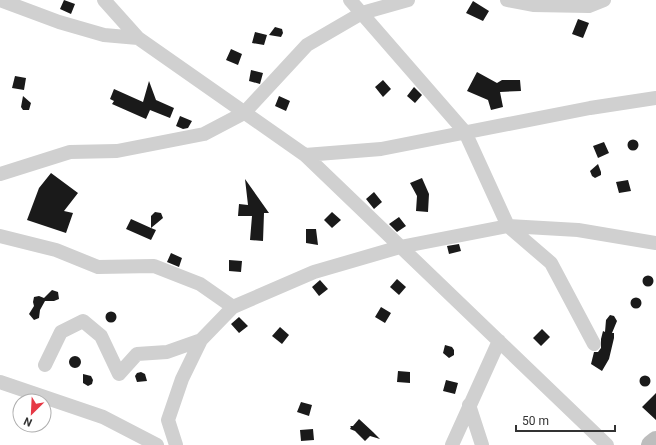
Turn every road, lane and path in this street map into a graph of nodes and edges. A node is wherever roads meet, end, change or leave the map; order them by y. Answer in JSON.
{"nodes":[{"id":1,"x":0,"y":0,"type":"edge"},
{"id":2,"x":104,"y":0,"type":"edge"},
{"id":3,"x":350,"y":0,"type":"edge"},
{"id":4,"x":408,"y":0,"type":"edge"},
{"id":5,"x":507,"y":0,"type":"edge"},
{"id":6,"x":604,"y":0,"type":"edge"},
{"id":7,"x":362,"y":13,"type":"junction"},
{"id":8,"x":138,"y":38,"type":"junction"},
{"id":9,"x":656,"y":98,"type":"edge"},
{"id":10,"x":244,"y":113,"type":"junction"},
{"id":11,"x":465,"y":132,"type":"junction"},
{"id":12,"x":305,"y":156,"type":"junction"},
{"id":13,"x":0,"y":174,"type":"edge"},
{"id":14,"x":508,"y":226,"type":"junction"},
{"id":15,"x":0,"y":236,"type":"edge"},
{"id":16,"x":656,"y":243,"type":"edge"},
{"id":17,"x":400,"y":247,"type":"junction"},
{"id":18,"x":233,"y":307,"type":"junction"},
{"id":19,"x":201,"y":340,"type":"junction"},
{"id":20,"x":499,"y":341,"type":"junction"},
{"id":21,"x":594,"y":344,"type":"dead end"},
{"id":22,"x":45,"y":365,"type":"dead end"},
{"id":23,"x":0,"y":382,"type":"edge"},
{"id":24,"x":469,"y":405,"type":"junction"},
{"id":25,"x":656,"y":441,"type":"edge"},
{"id":26,"x":157,"y":445,"type":"edge"},
{"id":27,"x":176,"y":445,"type":"edge"},
{"id":28,"x":452,"y":445,"type":"edge"},
{"id":29,"x":482,"y":445,"type":"edge"},
{"id":30,"x":607,"y":445,"type":"edge"},
{"id":31,"x":651,"y":445,"type":"edge"}],
"edges":[{"from":1,"to":8,"type":"street"},
{"from":2,"to":8,"type":"street"},
{"from":3,"to":7,"type":"street"},
{"from":4,"to":7,"type":"street"},
{"from":5,"to":6,"type":"street"},
{"from":7,"to":10,"type":"street"},
{"from":7,"to":11,"type":"street"},
{"from":8,"to":10,"type":"street"},
{"from":9,"to":11,"type":"street"},
{"from":10,"to":12,"type":"street"},
{"from":10,"to":13,"type":"street"},
{"from":11,"to":12,"type":"street"},
{"from":11,"to":14,"type":"street"},
{"from":12,"to":17,"type":"street"},
{"from":14,"to":16,"type":"street"},
{"from":14,"to":17,"type":"street"},
{"from":14,"to":21,"type":"street"},
{"from":15,"to":18,"type":"street"},
{"from":17,"to":18,"type":"street"},
{"from":17,"to":20,"type":"street"},
{"from":18,"to":19,"type":"street"},
{"from":19,"to":22,"type":"street"},
{"from":19,"to":27,"type":"street"},
{"from":20,"to":24,"type":"street"},
{"from":20,"to":30,"type":"street"},
{"from":23,"to":26,"type":"street"},
{"from":24,"to":28,"type":"street"},
{"from":24,"to":29,"type":"street"},
{"from":25,"to":31,"type":"street"}]}
